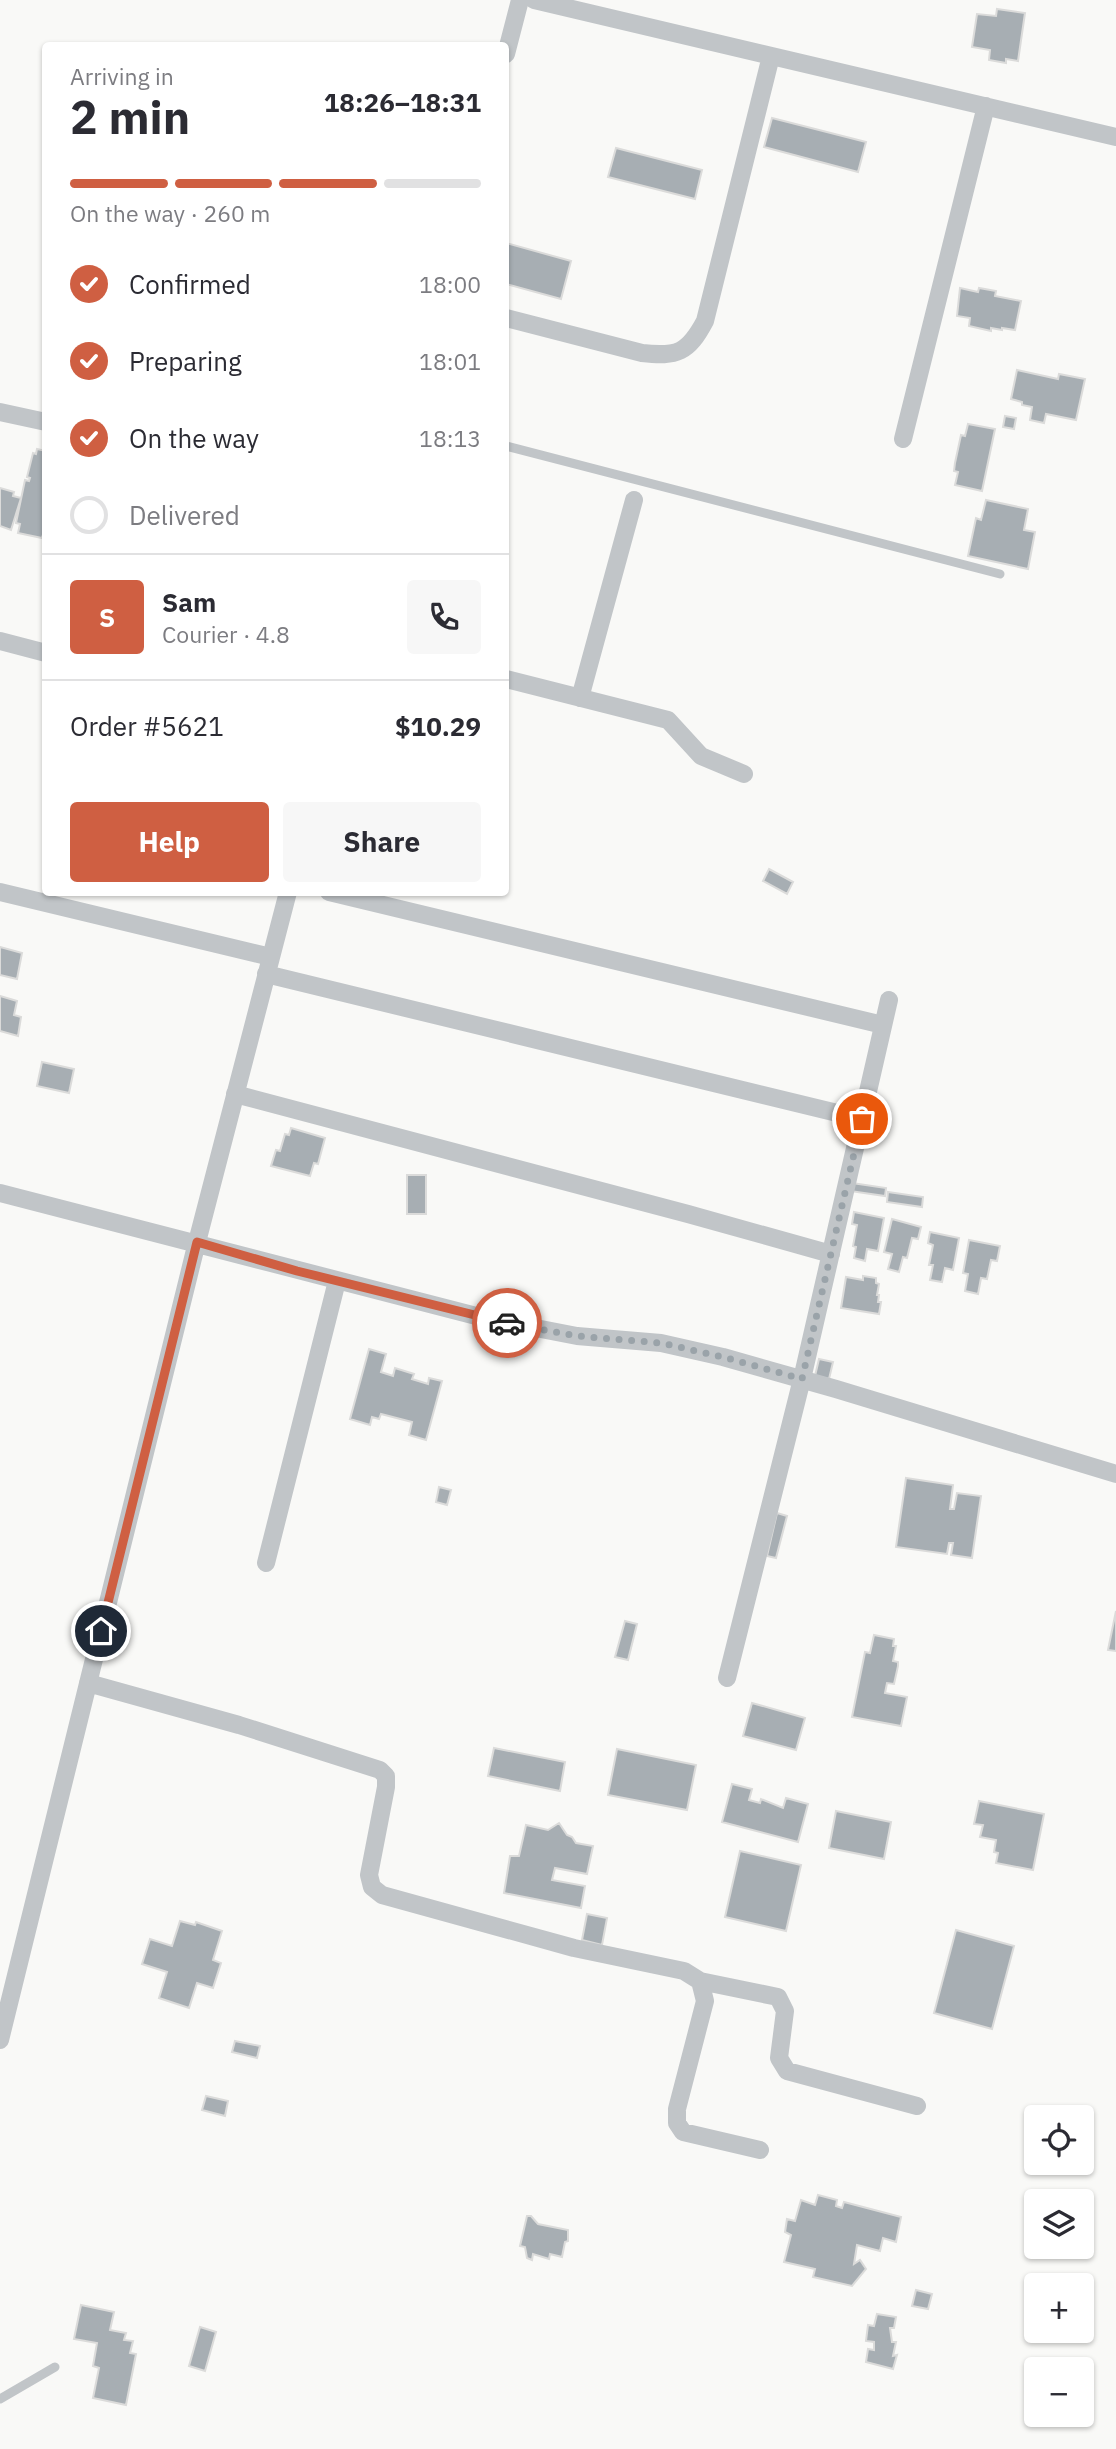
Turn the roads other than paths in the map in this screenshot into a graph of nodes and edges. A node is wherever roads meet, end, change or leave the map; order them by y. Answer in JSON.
{"nodes":[{"id":1,"x":520,"y":0,"type":"edge"},
{"id":2,"x":534,"y":0,"type":"edge"},
{"id":3,"x":509,"y":42,"type":"edge"},
{"id":4,"x":771,"y":56,"type":"junction"},
{"id":5,"x":986,"y":106,"type":"junction"},
{"id":6,"x":1116,"y":137,"type":"edge"},
{"id":7,"x":509,"y":319,"type":"edge"},
{"id":8,"x":0,"y":412,"type":"edge"},
{"id":9,"x":42,"y":421,"type":"edge"},
{"id":10,"x":903,"y":439,"type":"dead end"},
{"id":11,"x":509,"y":447,"type":"edge"},
{"id":12,"x":634,"y":500,"type":"dead end"},
{"id":13,"x":1000,"y":574,"type":"dead end"},
{"id":14,"x":0,"y":642,"type":"edge"},
{"id":15,"x":42,"y":652,"type":"edge"},
{"id":16,"x":509,"y":680,"type":"edge"},
{"id":17,"x":580,"y":698,"type":"junction"},
{"id":18,"x":744,"y":774,"type":"dead end"},
{"id":19,"x":0,"y":892,"type":"edge"},
{"id":20,"x":287,"y":896,"type":"edge"},
{"id":21,"x":345,"y":896,"type":"edge"},
{"id":22,"x":269,"y":966,"type":"junction"},
{"id":23,"x":888,"y":1000,"type":"dead end"},
{"id":24,"x":883,"y":1025,"type":"junction"},
{"id":25,"x":235,"y":1094,"type":"junction"},
{"id":26,"x":862,"y":1119,"type":"junction"},
{"id":27,"x":0,"y":1193,"type":"edge"},
{"id":28,"x":197,"y":1242,"type":"junction"},
{"id":29,"x":831,"y":1254,"type":"junction"},
{"id":30,"x":337,"y":1281,"type":"junction"},
{"id":31,"x":802,"y":1379,"type":"junction"},
{"id":32,"x":1116,"y":1474,"type":"edge"},
{"id":33,"x":266,"y":1563,"type":"dead end"},
{"id":34,"x":727,"y":1678,"type":"dead end"},
{"id":35,"x":88,"y":1683,"type":"junction"},
{"id":36,"x":700,"y":1981,"type":"junction"},
{"id":37,"x":0,"y":2040,"type":"edge"},
{"id":38,"x":917,"y":2106,"type":"dead end"},
{"id":39,"x":760,"y":2150,"type":"dead end"},
{"id":40,"x":55,"y":2367,"type":"dead end"},
{"id":41,"x":0,"y":2399,"type":"edge"}],
"edges":[{"from":1,"to":3,"type":"street"},
{"from":2,"to":4,"type":"street"},
{"from":4,"to":5,"type":"street"},
{"from":4,"to":7,"type":"street"},
{"from":5,"to":6,"type":"street"},
{"from":5,"to":10,"type":"street"},
{"from":8,"to":9,"type":"street"},
{"from":11,"to":13,"type":"lane"},
{"from":12,"to":17,"type":"street"},
{"from":14,"to":15,"type":"street"},
{"from":16,"to":17,"type":"street"},
{"from":17,"to":18,"type":"street"},
{"from":19,"to":22,"type":"street"},
{"from":20,"to":22,"type":"street"},
{"from":21,"to":24,"type":"street"},
{"from":22,"to":25,"type":"street"},
{"from":22,"to":26,"type":"street"},
{"from":23,"to":24,"type":"street"},
{"from":24,"to":26,"type":"street"},
{"from":25,"to":28,"type":"street"},
{"from":25,"to":29,"type":"street"},
{"from":26,"to":29,"type":"street"},
{"from":27,"to":28,"type":"street"},
{"from":28,"to":30,"type":"street"},
{"from":28,"to":35,"type":"street"},
{"from":29,"to":31,"type":"street"},
{"from":30,"to":31,"type":"street"},
{"from":30,"to":33,"type":"street"},
{"from":31,"to":32,"type":"street"},
{"from":31,"to":34,"type":"street"},
{"from":35,"to":36,"type":"street"},
{"from":35,"to":37,"type":"street"},
{"from":36,"to":38,"type":"street"},
{"from":36,"to":39,"type":"street"},
{"from":40,"to":41,"type":"lane"}]}
